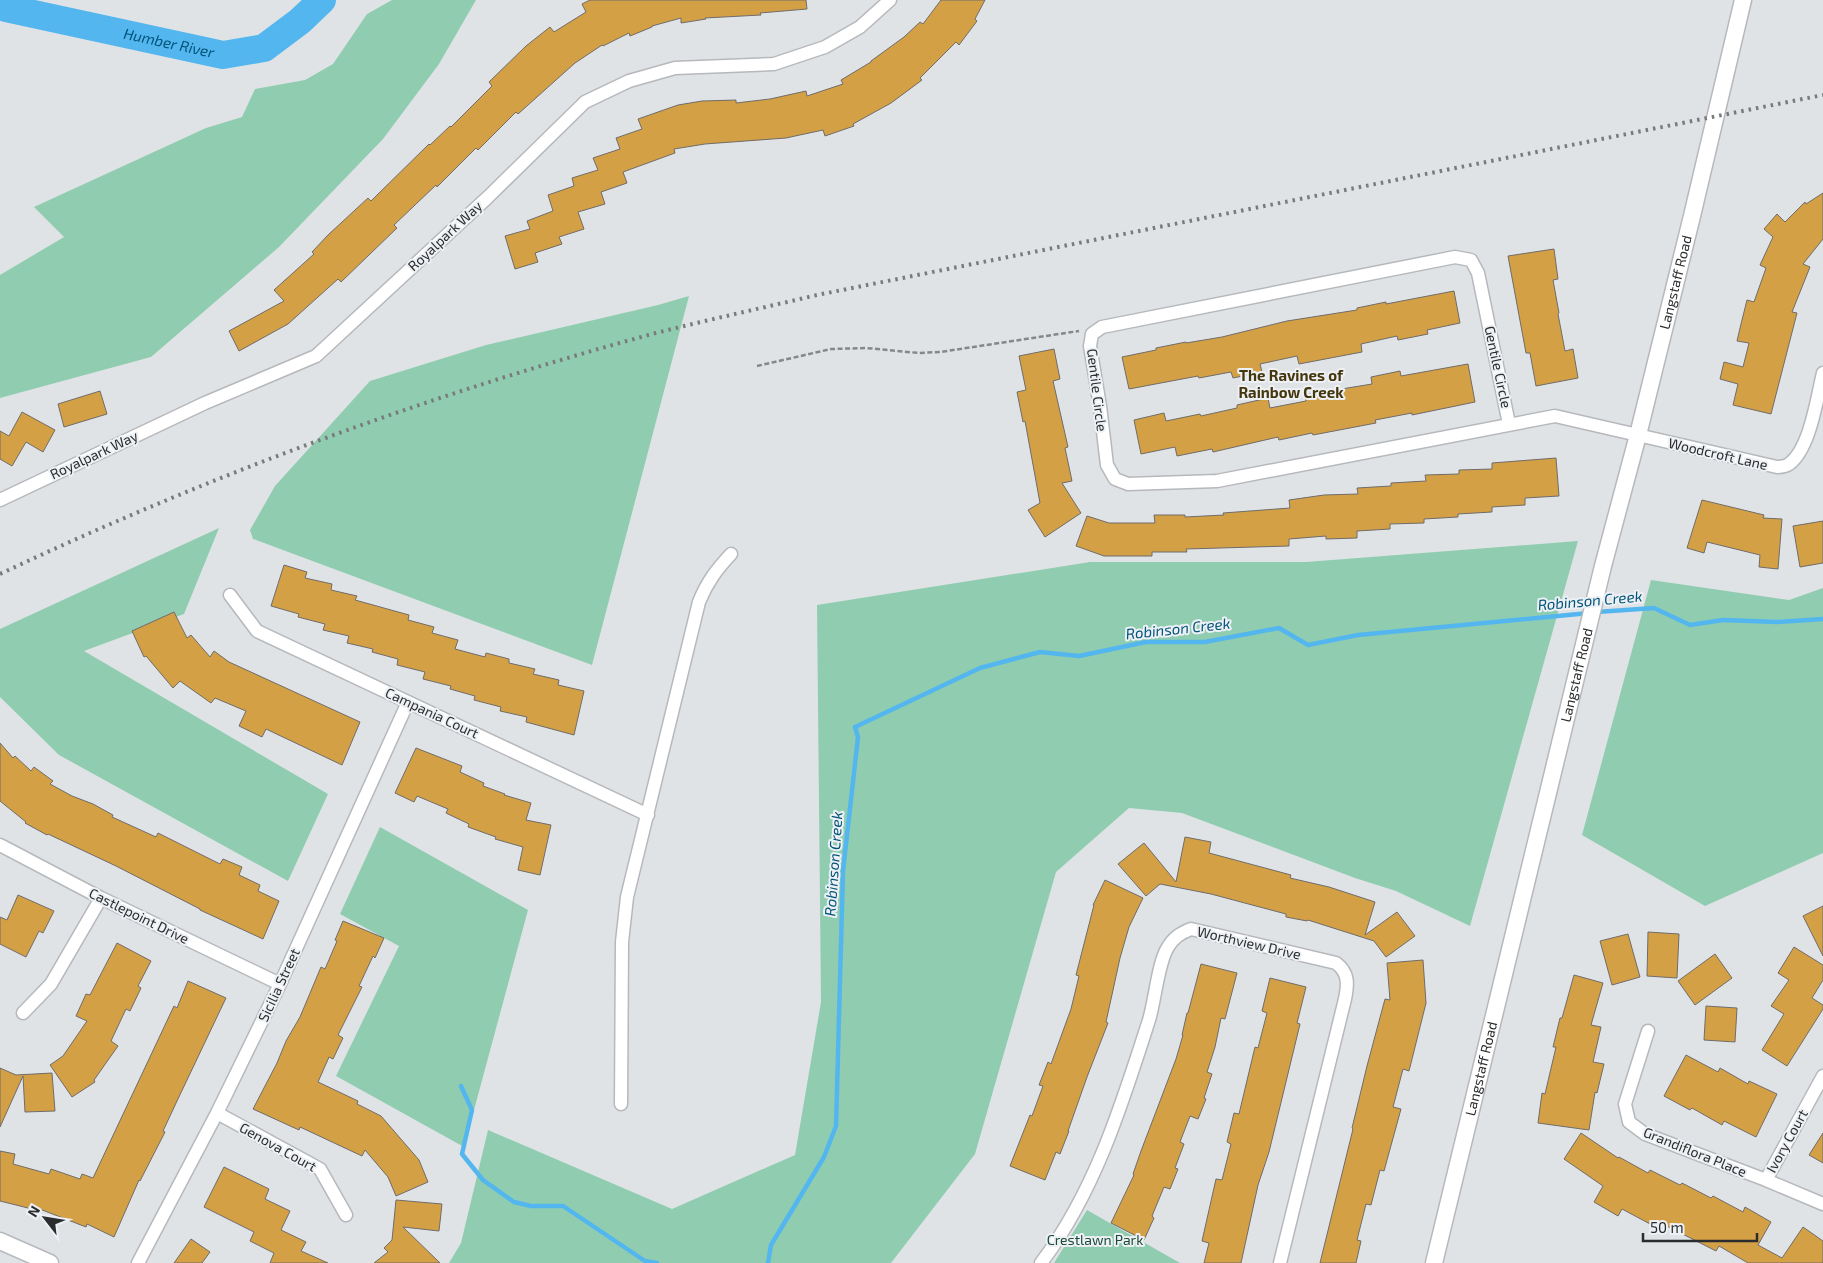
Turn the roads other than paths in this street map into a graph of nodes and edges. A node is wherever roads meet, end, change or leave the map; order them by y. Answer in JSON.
{"nodes":[{"id":1,"x":890,"y":0,"type":"edge"},
{"id":2,"x":1743,"y":0,"type":"edge"},
{"id":3,"x":1823,"y":373,"type":"edge"},
{"id":4,"x":1510,"y":424,"type":"junction"},
{"id":5,"x":1638,"y":435,"type":"junction"},
{"id":6,"x":0,"y":500,"type":"edge"},
{"id":7,"x":731,"y":554,"type":"dead end"},
{"id":8,"x":230,"y":595,"type":"dead end"},
{"id":9,"x":408,"y":702,"type":"junction"},
{"id":10,"x":648,"y":815,"type":"junction"},
{"id":11,"x":0,"y":845,"type":"edge"},
{"id":12,"x":101,"y":898,"type":"junction"},
{"id":13,"x":280,"y":984,"type":"junction"},
{"id":14,"x":23,"y":1013,"type":"dead end"},
{"id":15,"x":1648,"y":1031,"type":"dead end"},
{"id":16,"x":1823,"y":1076,"type":"edge"},
{"id":17,"x":621,"y":1104,"type":"dead end"},
{"id":18,"x":217,"y":1113,"type":"junction"},
{"id":19,"x":1766,"y":1180,"type":"junction"},
{"id":20,"x":1823,"y":1204,"type":"edge"},
{"id":21,"x":346,"y":1215,"type":"dead end"},
{"id":22,"x":0,"y":1241,"type":"edge"},
{"id":23,"x":50,"y":1263,"type":"edge"},
{"id":24,"x":138,"y":1263,"type":"edge"},
{"id":25,"x":1041,"y":1263,"type":"edge"},
{"id":26,"x":1280,"y":1263,"type":"edge"},
{"id":27,"x":1434,"y":1263,"type":"edge"}],
"edges":[{"from":1,"to":6,"type":"street","name":"Royalpark Way"},
{"from":2,"to":5,"type":"street","name":"Langstaff Road"},
{"from":3,"to":5,"type":"street","name":"Woodcroft Lane"},
{"from":4,"to":4,"type":"street","name":"Gentile Circle"},
{"from":4,"to":5,"type":"street","name":"Gentile Circle"},
{"from":5,"to":27,"type":"street","name":"Langstaff Road"},
{"from":7,"to":10,"type":"street"},
{"from":8,"to":9,"type":"street","name":"Campania Court"},
{"from":9,"to":10,"type":"street","name":"Campania Court"},
{"from":9,"to":13,"type":"street","name":"Sicilia Street"},
{"from":10,"to":17,"type":"street"},
{"from":11,"to":12,"type":"street","name":"Castlepoint Drive"},
{"from":12,"to":13,"type":"street","name":"Castlepoint Drive"},
{"from":12,"to":14,"type":"street"},
{"from":13,"to":18,"type":"street","name":"Sicilia Street"},
{"from":15,"to":19,"type":"street","name":"Grandiflora Place"},
{"from":16,"to":19,"type":"street","name":"Ivory Court"},
{"from":18,"to":21,"type":"street","name":"Genova Court"},
{"from":18,"to":24,"type":"street","name":"Sicilia Street"},
{"from":19,"to":20,"type":"street","name":"Grandiflora Place"},
{"from":22,"to":23,"type":"street"},
{"from":25,"to":26,"type":"street","name":"Worthview Drive"}]}
